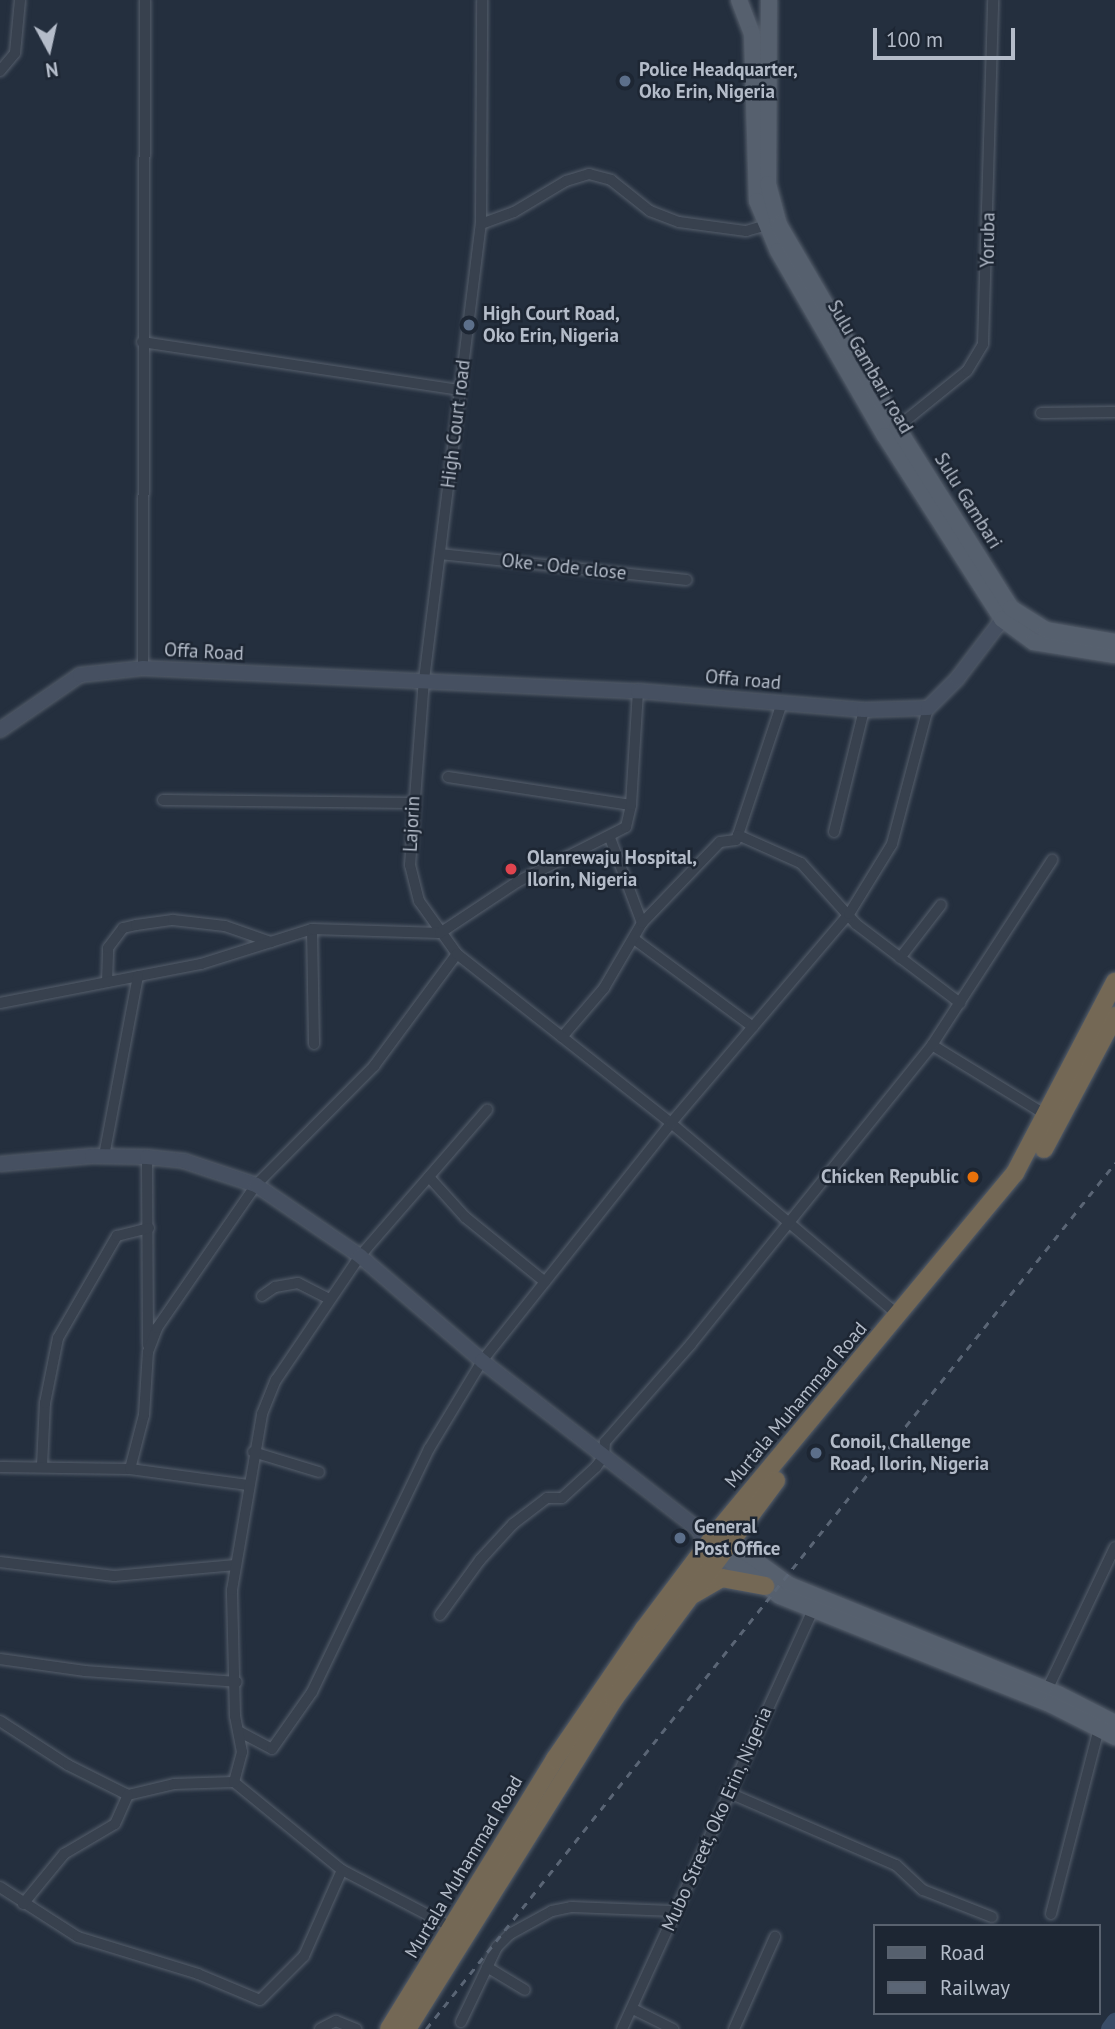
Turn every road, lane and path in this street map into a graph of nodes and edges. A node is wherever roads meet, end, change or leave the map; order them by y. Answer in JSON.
{"nodes":[{"id":1,"x":20,"y":0,"type":"edge"},
{"id":2,"x":145,"y":0,"type":"edge"},
{"id":3,"x":482,"y":0,"type":"edge"},
{"id":4,"x":739,"y":0,"type":"edge"},
{"id":5,"x":767,"y":0,"type":"edge"},
{"id":6,"x":993,"y":0,"type":"edge"},
{"id":7,"x":0,"y":71,"type":"edge"},
{"id":8,"x":481,"y":224,"type":"junction"},
{"id":9,"x":771,"y":224,"type":"junction"},
{"id":10,"x":142,"y":342,"type":"junction"},
{"id":11,"x":460,"y":390,"type":"junction"},
{"id":12,"x":1115,"y":412,"type":"edge"},
{"id":13,"x":1041,"y":413,"type":"dead end"},
{"id":14,"x":891,"y":431,"type":"junction"},
{"id":15,"x":440,"y":554,"type":"junction"},
{"id":16,"x":687,"y":580,"type":"dead end"},
{"id":17,"x":1007,"y":614,"type":"junction"},
{"id":18,"x":1115,"y":642,"type":"edge"},
{"id":19,"x":1115,"y":655,"type":"edge"},
{"id":20,"x":143,"y":668,"type":"junction"},
{"id":21,"x":424,"y":680,"type":"junction"},
{"id":22,"x":638,"y":691,"type":"junction"},
{"id":23,"x":782,"y":703,"type":"junction"},
{"id":24,"x":928,"y":708,"type":"junction"},
{"id":25,"x":863,"y":710,"type":"junction"},
{"id":26,"x":0,"y":730,"type":"edge"},
{"id":27,"x":448,"y":777,"type":"dead end"},
{"id":28,"x":163,"y":800,"type":"dead end"},
{"id":29,"x":412,"y":803,"type":"junction"},
{"id":30,"x":631,"y":805,"type":"junction"},
{"id":31,"x":834,"y":832,"type":"dead end"},
{"id":32,"x":738,"y":835,"type":"junction"},
{"id":33,"x":610,"y":838,"type":"junction"},
{"id":34,"x":1052,"y":860,"type":"dead end"},
{"id":35,"x":941,"y":905,"type":"dead end"},
{"id":36,"x":849,"y":914,"type":"junction"},
{"id":37,"x":642,"y":923,"type":"junction"},
{"id":38,"x":312,"y":929,"type":"junction"},
{"id":39,"x":440,"y":933,"type":"junction"},
{"id":40,"x":634,"y":939,"type":"junction"},
{"id":41,"x":271,"y":942,"type":"junction"},
{"id":42,"x":457,"y":954,"type":"junction"},
{"id":43,"x":900,"y":958,"type":"junction"},
{"id":44,"x":138,"y":976,"type":"junction"},
{"id":45,"x":107,"y":982,"type":"junction"},
{"id":46,"x":1115,"y":984,"type":"edge"},
{"id":47,"x":1115,"y":999,"type":"edge"},
{"id":48,"x":0,"y":1003,"type":"edge"},
{"id":49,"x":960,"y":1003,"type":"junction"},
{"id":50,"x":1115,"y":1016,"type":"edge"},
{"id":51,"x":753,"y":1027,"type":"junction"},
{"id":52,"x":562,"y":1037,"type":"junction"},
{"id":53,"x":314,"y":1044,"type":"dead end"},
{"id":54,"x":932,"y":1045,"type":"junction"},
{"id":55,"x":1078,"y":1074,"type":"junction"},
{"id":56,"x":487,"y":1110,"type":"dead end"},
{"id":57,"x":1048,"y":1116,"type":"junction"},
{"id":58,"x":671,"y":1123,"type":"junction"},
{"id":59,"x":104,"y":1156,"type":"junction"},
{"id":60,"x":147,"y":1157,"type":"junction"},
{"id":61,"x":0,"y":1164,"type":"edge"},
{"id":62,"x":429,"y":1177,"type":"junction"},
{"id":63,"x":256,"y":1185,"type":"junction"},
{"id":64,"x":788,"y":1222,"type":"junction"},
{"id":65,"x":149,"y":1228,"type":"junction"},
{"id":66,"x":360,"y":1255,"type":"junction"},
{"id":67,"x":545,"y":1282,"type":"junction"},
{"id":68,"x":262,"y":1296,"type":"dead end"},
{"id":69,"x":330,"y":1299,"type":"junction"},
{"id":70,"x":899,"y":1315,"type":"junction"},
{"id":71,"x":148,"y":1352,"type":"junction"},
{"id":72,"x":482,"y":1361,"type":"junction"},
{"id":73,"x":253,"y":1452,"type":"junction"},
{"id":74,"x":604,"y":1456,"type":"junction"},
{"id":75,"x":42,"y":1466,"type":"junction"},
{"id":76,"x":0,"y":1467,"type":"edge"},
{"id":77,"x":130,"y":1469,"type":"junction"},
{"id":78,"x":319,"y":1472,"type":"dead end"},
{"id":79,"x":248,"y":1485,"type":"junction"},
{"id":80,"x":714,"y":1540,"type":"junction"},
{"id":81,"x":1115,"y":1547,"type":"edge"},
{"id":82,"x":0,"y":1562,"type":"edge"},
{"id":83,"x":236,"y":1565,"type":"junction"},
{"id":84,"x":765,"y":1586,"type":"junction"},
{"id":85,"x":679,"y":1608,"type":"junction"},
{"id":86,"x":813,"y":1610,"type":"junction"},
{"id":87,"x":440,"y":1615,"type":"dead end"},
{"id":88,"x":0,"y":1659,"type":"edge"},
{"id":89,"x":237,"y":1682,"type":"junction"},
{"id":90,"x":1047,"y":1690,"type":"junction"},
{"id":91,"x":0,"y":1721,"type":"edge"},
{"id":92,"x":1107,"y":1725,"type":"edge"},
{"id":93,"x":240,"y":1732,"type":"junction"},
{"id":94,"x":1115,"y":1737,"type":"edge"},
{"id":95,"x":234,"y":1782,"type":"junction"},
{"id":96,"x":726,"y":1792,"type":"junction"},
{"id":97,"x":128,"y":1795,"type":"junction"},
{"id":98,"x":342,"y":1870,"type":"junction"},
{"id":99,"x":0,"y":1887,"type":"edge"},
{"id":100,"x":23,"y":1904,"type":"junction"},
{"id":101,"x":674,"y":1911,"type":"junction"},
{"id":102,"x":1051,"y":1914,"type":"dead end"},
{"id":103,"x":992,"y":1917,"type":"dead end"},
{"id":104,"x":453,"y":1928,"type":"junction"},
{"id":105,"x":775,"y":1937,"type":"dead end"},
{"id":106,"x":487,"y":1967,"type":"junction"},
{"id":107,"x":525,"y":1990,"type":"dead end"},
{"id":108,"x":634,"y":2010,"type":"junction"},
{"id":109,"x":461,"y":2022,"type":"dead end"},
{"id":110,"x":320,"y":2029,"type":"edge"},
{"id":111,"x":356,"y":2029,"type":"edge"},
{"id":112,"x":389,"y":2029,"type":"edge"},
{"id":113,"x":407,"y":2029,"type":"edge"},
{"id":114,"x":622,"y":2029,"type":"edge"},
{"id":115,"x":673,"y":2029,"type":"edge"},
{"id":116,"x":733,"y":2029,"type":"edge"}],
"edges":[{"from":1,"to":7,"type":"street"},
{"from":2,"to":10,"type":"street"},
{"from":3,"to":8,"type":"street","name":"High Court road"},
{"from":4,"to":5,"type":"main road"},
{"from":4,"to":9,"type":"main road","name":"Sulu Gambari road"},
{"from":5,"to":9,"type":"main road"},
{"from":6,"to":14,"type":"street","name":"Yoruba"},
{"from":8,"to":9,"type":"street"},
{"from":8,"to":11,"type":"street","name":"High Court road"},
{"from":9,"to":14,"type":"main road","name":"Sulu Gambari road"},
{"from":10,"to":11,"type":"street"},
{"from":10,"to":20,"type":"street"},
{"from":11,"to":15,"type":"street","name":"High Court road"},
{"from":12,"to":13,"type":"street"},
{"from":14,"to":17,"type":"main road","name":"Sulu Gambari road"},
{"from":15,"to":16,"type":"street","name":"Oke - Ode close"},
{"from":15,"to":21,"type":"street","name":"High Court road"},
{"from":17,"to":18,"type":"main road"},
{"from":17,"to":19,"type":"main road","name":"Sulu Gambari road"},
{"from":17,"to":24,"type":"street"},
{"from":20,"to":21,"type":"street","name":"Offa Road"},
{"from":20,"to":26,"type":"street","name":"Offa Road"},
{"from":21,"to":22,"type":"street","name":"Offa road"},
{"from":21,"to":29,"type":"street","name":"Lajorin"},
{"from":22,"to":23,"type":"street","name":"Offa road"},
{"from":22,"to":30,"type":"street"},
{"from":23,"to":25,"type":"street","name":"Offa road"},
{"from":23,"to":32,"type":"street"},
{"from":24,"to":25,"type":"street","name":"Offa road"},
{"from":24,"to":36,"type":"street"},
{"from":25,"to":31,"type":"street"},
{"from":27,"to":30,"type":"street"},
{"from":28,"to":29,"type":"street"},
{"from":29,"to":39,"type":"street","name":"Lajorin"},
{"from":30,"to":33,"type":"street"},
{"from":32,"to":36,"type":"street"},
{"from":32,"to":37,"type":"street"},
{"from":33,"to":37,"type":"street"},
{"from":33,"to":39,"type":"street"},
{"from":34,"to":49,"type":"street"},
{"from":35,"to":43,"type":"street"},
{"from":36,"to":43,"type":"street"},
{"from":36,"to":51,"type":"street"},
{"from":37,"to":40,"type":"street"},
{"from":38,"to":39,"type":"street"},
{"from":38,"to":41,"type":"street"},
{"from":38,"to":53,"type":"street"},
{"from":39,"to":42,"type":"street","name":"Lajorin"},
{"from":40,"to":51,"type":"street"},
{"from":40,"to":52,"type":"street"},
{"from":41,"to":44,"type":"street"},
{"from":41,"to":45,"type":"street"},
{"from":42,"to":52,"type":"street","name":"Lajorin"},
{"from":42,"to":63,"type":"street"},
{"from":43,"to":49,"type":"street"},
{"from":44,"to":45,"type":"street"},
{"from":44,"to":59,"type":"street"},
{"from":45,"to":48,"type":"street"},
{"from":46,"to":55,"type":"highway"},
{"from":47,"to":55,"type":"highway","name":"Murtala Muhammad Road"},
{"from":49,"to":54,"type":"street"},
{"from":50,"to":55,"type":"highway","name":"Murtala Muhammad Road"},
{"from":51,"to":58,"type":"street"},
{"from":52,"to":58,"type":"street","name":"Lajorin"},
{"from":54,"to":57,"type":"street"},
{"from":54,"to":64,"type":"street"},
{"from":55,"to":57,"type":"highway","name":"Murtala Muhammad Road"},
{"from":55,"to":80,"type":"highway","name":"Murtala Muhammad Road"},
{"from":56,"to":62,"type":"street"},
{"from":57,"to":70,"type":"highway","name":"Murtala Muhammad Road"},
{"from":58,"to":64,"type":"street","name":"Lajorin"},
{"from":58,"to":67,"type":"street"},
{"from":59,"to":60,"type":"street"},
{"from":59,"to":61,"type":"street"},
{"from":60,"to":63,"type":"street"},
{"from":60,"to":65,"type":"street"},
{"from":62,"to":66,"type":"street"},
{"from":62,"to":67,"type":"street"},
{"from":63,"to":66,"type":"street"},
{"from":63,"to":71,"type":"street"},
{"from":64,"to":70,"type":"street","name":"Lajorin"},
{"from":64,"to":74,"type":"street"},
{"from":65,"to":71,"type":"street"},
{"from":65,"to":75,"type":"street"},
{"from":66,"to":69,"type":"street"},
{"from":66,"to":72,"type":"street"},
{"from":67,"to":72,"type":"street"},
{"from":68,"to":69,"type":"street"},
{"from":69,"to":73,"type":"street"},
{"from":70,"to":80,"type":"highway","name":"Murtala Muhammad Road"},
{"from":71,"to":77,"type":"street"},
{"from":72,"to":74,"type":"street"},
{"from":72,"to":93,"type":"street"},
{"from":73,"to":78,"type":"street"},
{"from":73,"to":79,"type":"street"},
{"from":74,"to":80,"type":"street"},
{"from":74,"to":87,"type":"street"},
{"from":75,"to":76,"type":"street"},
{"from":75,"to":77,"type":"street"},
{"from":77,"to":79,"type":"street"},
{"from":79,"to":83,"type":"street"},
{"from":80,"to":84,"type":"main road"},
{"from":80,"to":85,"type":"highway","name":"Murtala Muhammad Road"},
{"from":80,"to":90,"type":"main road"},
{"from":80,"to":104,"type":"highway","name":"Murtala Muhammad Road"},
{"from":81,"to":90,"type":"street"},
{"from":82,"to":83,"type":"street"},
{"from":83,"to":89,"type":"street"},
{"from":84,"to":85,"type":"highway"},
{"from":84,"to":86,"type":"main road"},
{"from":85,"to":113,"type":"highway","name":"Murtala Muhammad Road"},
{"from":86,"to":92,"type":"main road"},
{"from":86,"to":96,"type":"street","name":"Mubo Street, Oko Erin, Nigeria"},
{"from":88,"to":89,"type":"street"},
{"from":89,"to":93,"type":"street"},
{"from":90,"to":92,"type":"main road"},
{"from":91,"to":97,"type":"street"},
{"from":92,"to":94,"type":"main road"},
{"from":92,"to":102,"type":"street"},
{"from":93,"to":95,"type":"street"},
{"from":95,"to":97,"type":"street"},
{"from":95,"to":98,"type":"street"},
{"from":96,"to":101,"type":"street","name":"Mubo Street, Oko Erin, Nigeria"},
{"from":96,"to":103,"type":"street"},
{"from":97,"to":100,"type":"street"},
{"from":98,"to":100,"type":"street"},
{"from":98,"to":104,"type":"street"},
{"from":99,"to":100,"type":"street"},
{"from":101,"to":106,"type":"street"},
{"from":101,"to":108,"type":"street","name":"Mubo Street, Oko Erin, Nigeria"},
{"from":104,"to":112,"type":"highway","name":"Murtala Muhammad Road"},
{"from":105,"to":116,"type":"street"},
{"from":106,"to":107,"type":"street"},
{"from":106,"to":109,"type":"street"},
{"from":108,"to":114,"type":"street","name":"Mubo Street, Oko Erin, Nigeria"},
{"from":108,"to":115,"type":"street"},
{"from":110,"to":111,"type":"street"}]}
